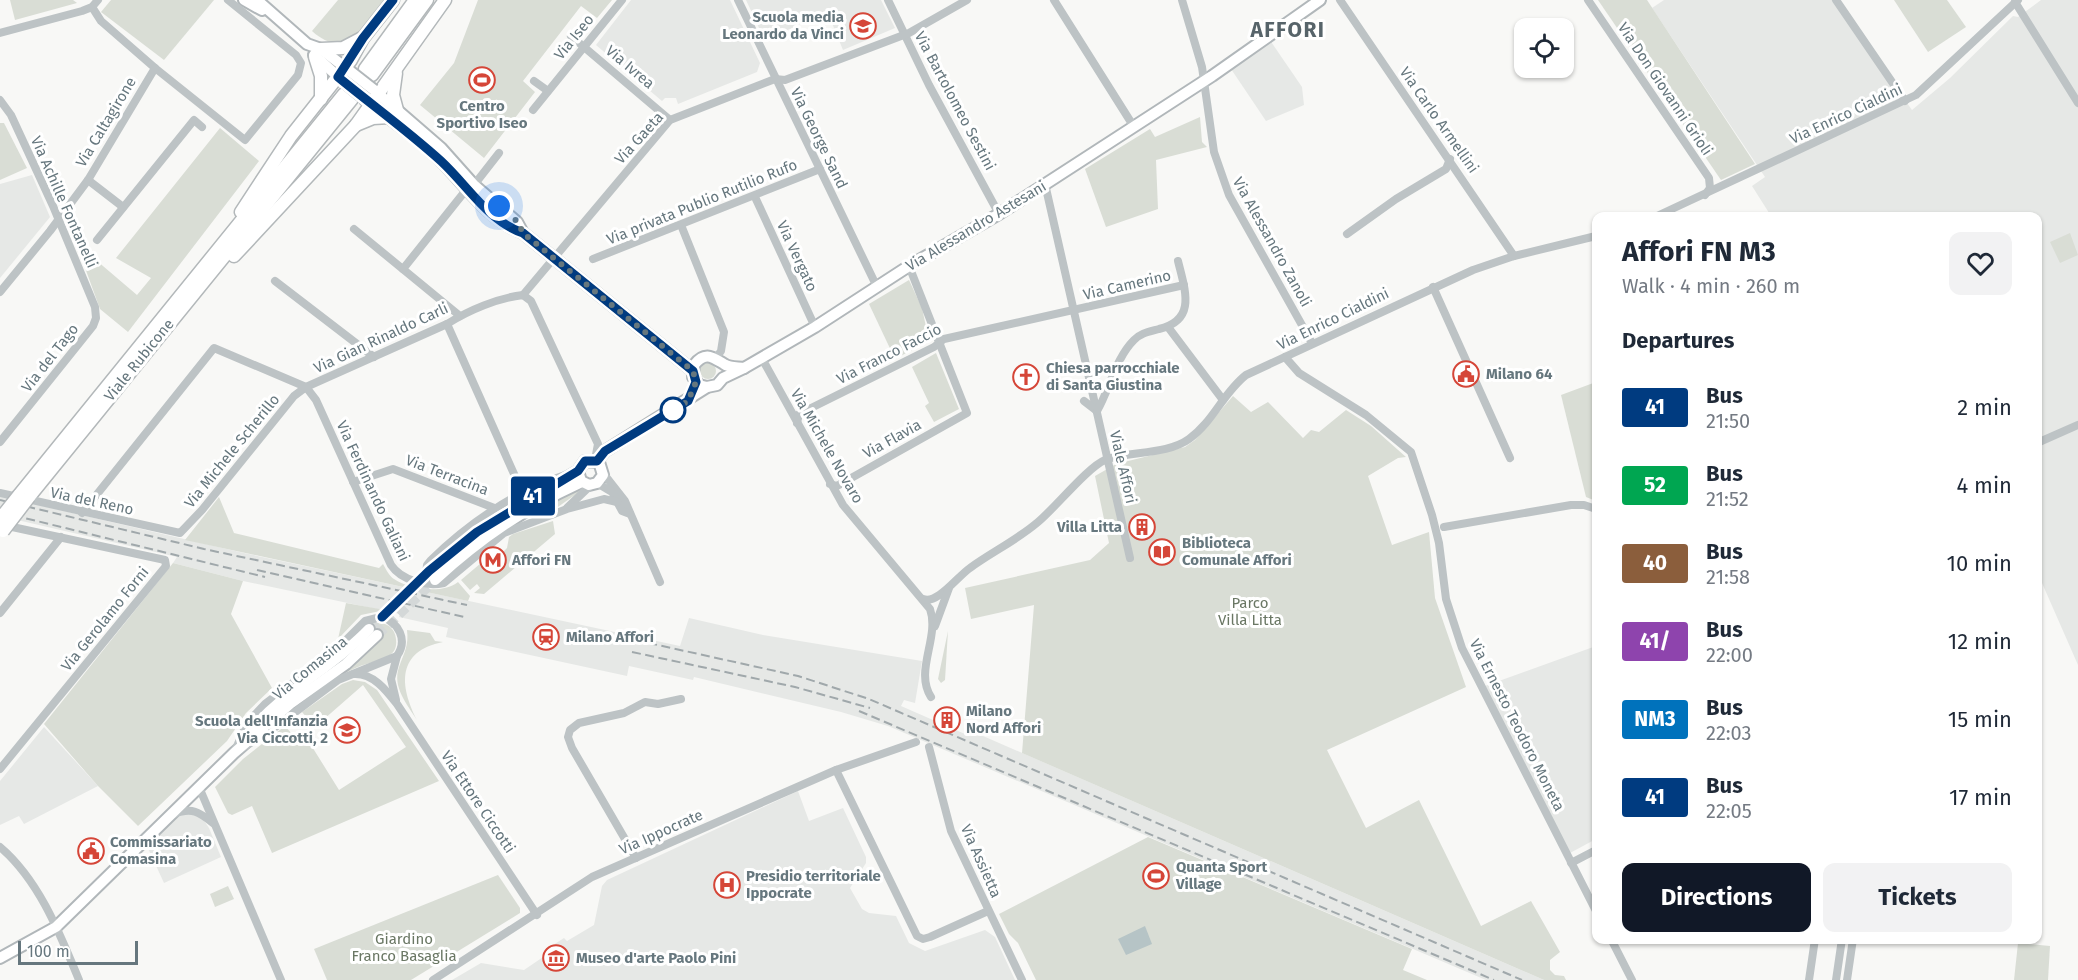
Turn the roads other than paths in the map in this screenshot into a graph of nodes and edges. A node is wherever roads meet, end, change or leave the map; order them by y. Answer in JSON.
{"nodes":[{"id":1,"x":228,"y":0,"type":"edge"},
{"id":2,"x":244,"y":0,"type":"edge"},
{"id":3,"x":257,"y":0,"type":"edge"},
{"id":4,"x":393,"y":0,"type":"edge"},
{"id":5,"x":415,"y":0,"type":"edge"},
{"id":6,"x":427,"y":0,"type":"edge"},
{"id":7,"x":445,"y":0,"type":"edge"},
{"id":8,"x":622,"y":0,"type":"edge"},
{"id":9,"x":738,"y":0,"type":"edge"},
{"id":10,"x":888,"y":0,"type":"edge"},
{"id":11,"x":967,"y":0,"type":"edge"},
{"id":12,"x":1054,"y":0,"type":"edge"},
{"id":13,"x":1182,"y":0,"type":"edge"},
{"id":14,"x":1320,"y":0,"type":"edge"},
{"id":15,"x":1340,"y":0,"type":"edge"},
{"id":16,"x":1588,"y":0,"type":"edge"},
{"id":17,"x":1836,"y":0,"type":"edge"},
{"id":18,"x":2016,"y":1,"type":"edge"},
{"id":19,"x":95,"y":3,"type":"edge"},
{"id":20,"x":273,"y":16,"type":"junction"},
{"id":21,"x":0,"y":33,"type":"edge"},
{"id":22,"x":905,"y":35,"type":"junction"},
{"id":23,"x":571,"y":36,"type":"dead end"},
{"id":24,"x":363,"y":38,"type":"junction"},
{"id":25,"x":584,"y":46,"type":"junction"},
{"id":26,"x":318,"y":53,"type":"junction"},
{"id":27,"x":155,"y":68,"type":"junction"},
{"id":28,"x":396,"y":70,"type":"junction"},
{"id":29,"x":775,"y":79,"type":"junction"},
{"id":30,"x":1204,"y":80,"type":"junction"},
{"id":31,"x":534,"y":81,"type":"dead end"},
{"id":32,"x":357,"y":90,"type":"junction"},
{"id":33,"x":548,"y":91,"type":"junction"},
{"id":34,"x":321,"y":99,"type":"junction"},
{"id":35,"x":0,"y":100,"type":"edge"},
{"id":36,"x":1905,"y":101,"type":"junction"},
{"id":37,"x":2078,"y":103,"type":"edge"},
{"id":38,"x":533,"y":110,"type":"dead end"},
{"id":39,"x":10,"y":112,"type":"junction"},
{"id":40,"x":394,"y":113,"type":"junction"},
{"id":41,"x":0,"y":116,"type":"edge"},
{"id":42,"x":670,"y":120,"type":"junction"},
{"id":43,"x":356,"y":125,"type":"junction"},
{"id":44,"x":202,"y":127,"type":"dead end"},
{"id":45,"x":1134,"y":127,"type":"junction"},
{"id":46,"x":499,"y":153,"type":"dead end"},
{"id":47,"x":1450,"y":159,"type":"junction"},
{"id":48,"x":820,"y":169,"type":"junction"},
{"id":49,"x":1709,"y":178,"type":"junction"},
{"id":50,"x":88,"y":180,"type":"junction"},
{"id":51,"x":1045,"y":184,"type":"junction"},
{"id":52,"x":277,"y":185,"type":"junction"},
{"id":53,"x":1727,"y":185,"type":"junction"},
{"id":54,"x":470,"y":187,"type":"junction"},
{"id":55,"x":1705,"y":195,"type":"junction"},
{"id":56,"x":755,"y":197,"type":"junction"},
{"id":57,"x":123,"y":207,"type":"junction"},
{"id":58,"x":1666,"y":212,"type":"edge"},
{"id":59,"x":999,"y":213,"type":"junction"},
{"id":60,"x":58,"y":219,"type":"junction"},
{"id":61,"x":681,"y":225,"type":"junction"},
{"id":62,"x":354,"y":230,"type":"dead end"},
{"id":63,"x":1347,"y":234,"type":"dead end"},
{"id":64,"x":1592,"y":237,"type":"edge"},
{"id":65,"x":97,"y":240,"type":"dead end"},
{"id":66,"x":220,"y":246,"type":"junction"},
{"id":67,"x":1514,"y":256,"type":"junction"},
{"id":68,"x":553,"y":258,"type":"junction"},
{"id":69,"x":593,"y":259,"type":"dead end"},
{"id":70,"x":1178,"y":261,"type":"dead end"},
{"id":71,"x":909,"y":266,"type":"junction"},
{"id":72,"x":402,"y":269,"type":"junction"},
{"id":73,"x":275,"y":280,"type":"dead end"},
{"id":74,"x":1184,"y":285,"type":"junction"},
{"id":75,"x":877,"y":287,"type":"junction"},
{"id":76,"x":1433,"y":287,"type":"junction"},
{"id":77,"x":0,"y":292,"type":"edge"},
{"id":78,"x":523,"y":295,"type":"junction"},
{"id":79,"x":1073,"y":313,"type":"junction"},
{"id":80,"x":460,"y":316,"type":"junction"},
{"id":81,"x":96,"y":318,"type":"joint"},
{"id":82,"x":447,"y":324,"type":"junction"},
{"id":83,"x":815,"y":327,"type":"junction"},
{"id":84,"x":1168,"y":327,"type":"junction"},
{"id":85,"x":939,"y":343,"type":"junction"},
{"id":86,"x":1312,"y":343,"type":"junction"},
{"id":87,"x":150,"y":348,"type":"junction"},
{"id":88,"x":374,"y":357,"type":"junction"},
{"id":89,"x":1285,"y":357,"type":"junction"},
{"id":90,"x":759,"y":359,"type":"junction"},
{"id":91,"x":719,"y":360,"type":"junction"},
{"id":92,"x":694,"y":367,"type":"junction"},
{"id":93,"x":744,"y":368,"type":"junction"},
{"id":94,"x":723,"y":378,"type":"junction"},
{"id":95,"x":696,"y":382,"type":"junction"},
{"id":96,"x":306,"y":387,"type":"junction"},
{"id":97,"x":707,"y":387,"type":"junction"},
{"id":98,"x":1223,"y":400,"type":"junction"},
{"id":99,"x":688,"y":401,"type":"junction"},
{"id":100,"x":1084,"y":401,"type":"dead end"},
{"id":101,"x":1097,"y":411,"type":"junction"},
{"id":102,"x":797,"y":423,"type":"junction"},
{"id":103,"x":2078,"y":425,"type":"edge"},
{"id":104,"x":2042,"y":440,"type":"edge"},
{"id":105,"x":0,"y":442,"type":"edge"},
{"id":106,"x":1510,"y":458,"type":"dead end"},
{"id":107,"x":1106,"y":460,"type":"junction"},
{"id":108,"x":599,"y":465,"type":"junction"},
{"id":109,"x":573,"y":472,"type":"junction"},
{"id":110,"x":353,"y":482,"type":"junction"},
{"id":111,"x":590,"y":484,"type":"junction"},
{"id":112,"x":830,"y":484,"type":"junction"},
{"id":113,"x":0,"y":494,"type":"edge"},
{"id":114,"x":523,"y":494,"type":"junction"},
{"id":115,"x":24,"y":496,"type":"junction"},
{"id":116,"x":617,"y":502,"type":"junction"},
{"id":117,"x":567,"y":508,"type":"junction"},
{"id":118,"x":1592,"y":508,"type":"edge"},
{"id":119,"x":496,"y":509,"type":"junction"},
{"id":120,"x":82,"y":513,"type":"junction"},
{"id":121,"x":630,"y":514,"type":"junction"},
{"id":122,"x":1432,"y":515,"type":"junction"},
{"id":123,"x":1,"y":527,"type":"edge"},
{"id":124,"x":1444,"y":527,"type":"junction"},
{"id":125,"x":180,"y":533,"type":"joint"},
{"id":126,"x":61,"y":537,"type":"junction"},
{"id":127,"x":1439,"y":543,"type":"junction"},
{"id":128,"x":1130,"y":558,"type":"dead end"},
{"id":129,"x":433,"y":578,"type":"junction"},
{"id":130,"x":660,"y":582,"type":"dead end"},
{"id":131,"x":950,"y":585,"type":"junction"},
{"id":132,"x":923,"y":599,"type":"junction"},
{"id":133,"x":0,"y":613,"type":"edge"},
{"id":134,"x":373,"y":632,"type":"tunnel mouth"},
{"id":135,"x":932,"y":634,"type":"junction"},
{"id":136,"x":396,"y":656,"type":"junction"},
{"id":137,"x":346,"y":676,"type":"junction"},
{"id":138,"x":931,"y":697,"type":"dead end"},
{"id":139,"x":681,"y":699,"type":"dead end"},
{"id":140,"x":397,"y":704,"type":"junction"},
{"id":141,"x":916,"y":742,"type":"dead end"},
{"id":142,"x":929,"y":747,"type":"dead end"},
{"id":143,"x":234,"y":753,"type":"junction"},
{"id":144,"x":0,"y":769,"type":"edge"},
{"id":145,"x":836,"y":770,"type":"junction"},
{"id":146,"x":200,"y":787,"type":"junction"},
{"id":147,"x":169,"y":816,"type":"junction"},
{"id":148,"x":216,"y":825,"type":"junction"},
{"id":149,"x":0,"y":847,"type":"edge"},
{"id":150,"x":1592,"y":852,"type":"edge"},
{"id":151,"x":636,"y":858,"type":"junction"},
{"id":152,"x":1571,"y":863,"type":"junction"},
{"id":153,"x":1592,"y":903,"type":"edge"},
{"id":154,"x":988,"y":910,"type":"junction"},
{"id":155,"x":537,"y":915,"type":"junction"},
{"id":156,"x":56,"y":927,"type":"junction"},
{"id":157,"x":1614,"y":944,"type":"edge"},
{"id":158,"x":1814,"y":944,"type":"edge"},
{"id":159,"x":1841,"y":944,"type":"edge"},
{"id":160,"x":1852,"y":944,"type":"edge"},
{"id":161,"x":0,"y":958,"type":"edge"},
{"id":162,"x":79,"y":980,"type":"edge"},
{"id":163,"x":281,"y":980,"type":"edge"},
{"id":164,"x":433,"y":980,"type":"edge"},
{"id":165,"x":1022,"y":980,"type":"edge"},
{"id":166,"x":1632,"y":980,"type":"edge"},
{"id":167,"x":1809,"y":980,"type":"edge"},
{"id":168,"x":1836,"y":980,"type":"edge"},
{"id":169,"x":1847,"y":980,"type":"edge"}],
"edges":[{"from":1,"to":27,"type":"street"},
{"from":2,"to":20,"type":"main road"},
{"from":3,"to":20,"type":"main road"},
{"from":4,"to":24,"type":"highway"},
{"from":5,"to":6,"type":"highway"},
{"from":7,"to":28,"type":"highway"},
{"from":8,"to":25,"type":"street","name":"Via Iseo"},
{"from":9,"to":29,"type":"street","name":"Via George Sand"},
{"from":10,"to":22,"type":"street","name":"Via Bartolomeo Sestini"},
{"from":11,"to":22,"type":"street","name":"Via Gaeta"},
{"from":12,"to":45,"type":"street"},
{"from":13,"to":30,"type":"street","name":"Via Alessandro Zanoli"},
{"from":14,"to":30,"type":"main road","name":"Via Alessandro Astesani"},
{"from":15,"to":47,"type":"street","name":"Via Carlo Armellini"},
{"from":16,"to":49,"type":"street","name":"Via Don Giovanni Grioli"},
{"from":17,"to":36,"type":"street"},
{"from":18,"to":36,"type":"street","name":"Via Enrico Cialdini"},
{"from":18,"to":37,"type":"street"},
{"from":19,"to":21,"type":"street"},
{"from":19,"to":27,"type":"street"},
{"from":20,"to":26,"type":"main road"},
{"from":22,"to":29,"type":"street","name":"Via Gaeta"},
{"from":22,"to":59,"type":"street","name":"Via Bartolomeo Sestini"},
{"from":23,"to":25,"type":"street","name":"Via Ivrea"},
{"from":24,"to":26,"type":"highway"},
{"from":24,"to":32,"type":"highway"},
{"from":25,"to":33,"type":"street","name":"Via Iseo"},
{"from":25,"to":42,"type":"street","name":"Via Ivrea"},
{"from":26,"to":32,"type":"main road"},
{"from":26,"to":34,"type":"highway"},
{"from":27,"to":50,"type":"street","name":"Via Caltagirone"},
{"from":28,"to":32,"type":"highway"},
{"from":28,"to":40,"type":"highway"},
{"from":29,"to":42,"type":"street","name":"Via Gaeta"},
{"from":29,"to":48,"type":"street","name":"Via George Sand"},
{"from":30,"to":45,"type":"main road","name":"Via Alessandro Astesani"},
{"from":30,"to":86,"type":"street","name":"Via Alessandro Zanoli"},
{"from":31,"to":33,"type":"street"},
{"from":32,"to":34,"type":"highway"},
{"from":32,"to":40,"type":"main road"},
{"from":32,"to":43,"type":"highway"},
{"from":32,"to":52,"type":"highway"},
{"from":33,"to":38,"type":"street","name":"Via Iseo"},
{"from":34,"to":66,"type":"highway"},
{"from":35,"to":39,"type":"street","name":"Via Achille Fontanelli"},
{"from":36,"to":53,"type":"street","name":"Via Enrico Cialdini"},
{"from":39,"to":41,"type":"street"},
{"from":39,"to":60,"type":"street","name":"Via Achille Fontanelli"},
{"from":40,"to":43,"type":"highway"},
{"from":40,"to":54,"type":"main road"},
{"from":42,"to":68,"type":"street","name":"Via Gaeta"},
{"from":43,"to":87,"type":"highway"},
{"from":44,"to":57,"type":"street"},
{"from":45,"to":51,"type":"main road","name":"Via Alessandro Astesani"},
{"from":46,"to":54,"type":"street"},
{"from":47,"to":63,"type":"street"},
{"from":47,"to":67,"type":"street","name":"Via Carlo Armellini"},
{"from":48,"to":56,"type":"street","name":"Via privata Publio Rutilio Rufo"},
{"from":48,"to":75,"type":"street","name":"Via George Sand"},
{"from":49,"to":53,"type":"street"},
{"from":49,"to":55,"type":"street","name":"Via Don Giovanni Grioli"},
{"from":50,"to":57,"type":"street"},
{"from":50,"to":60,"type":"street","name":"Via Caltagirone"},
{"from":51,"to":59,"type":"main road","name":"Via Alessandro Astesani"},
{"from":51,"to":79,"type":"street"},
{"from":52,"to":66,"type":"highway","name":"Viale Rubicone"},
{"from":52,"to":87,"type":"highway","name":"Viale Rubicone"},
{"from":53,"to":55,"type":"street","name":"Via Enrico Cialdini"},
{"from":54,"to":68,"type":"main road"},
{"from":54,"to":72,"type":"street"},
{"from":55,"to":58,"type":"street","name":"Via Enrico Cialdini"},
{"from":56,"to":61,"type":"street","name":"Via privata Publio Rutilio Rufo"},
{"from":56,"to":83,"type":"street","name":"Via Vergato"},
{"from":57,"to":65,"type":"street"},
{"from":59,"to":71,"type":"main road","name":"Via Alessandro Astesani"},
{"from":60,"to":77,"type":"street","name":"Via Caltagirone"},
{"from":60,"to":81,"type":"street","name":"Via Achille Fontanelli"},
{"from":61,"to":69,"type":"street","name":"Via privata Publio Rutilio Rufo"},
{"from":61,"to":91,"type":"street"},
{"from":62,"to":72,"type":"street"},
{"from":64,"to":67,"type":"street","name":"Via Enrico Cialdini"},
{"from":66,"to":115,"type":"highway","name":"Viale Rubicone"},
{"from":67,"to":76,"type":"street","name":"Via Enrico Cialdini"},
{"from":68,"to":78,"type":"street"},
{"from":68,"to":92,"type":"main road"},
{"from":70,"to":74,"type":"street"},
{"from":71,"to":75,"type":"main road","name":"Via Alessandro Astesani"},
{"from":71,"to":85,"type":"street"},
{"from":72,"to":80,"type":"street"},
{"from":73,"to":88,"type":"street"},
{"from":74,"to":79,"type":"street","name":"Via Camerino"},
{"from":74,"to":84,"type":"street"},
{"from":75,"to":83,"type":"main road","name":"Via Alessandro Astesani"},
{"from":76,"to":86,"type":"street","name":"Via Enrico Cialdini"},
{"from":76,"to":106,"type":"street"},
{"from":78,"to":80,"type":"street","name":"Via Gian Rinaldo Carli"},
{"from":78,"to":108,"type":"street"},
{"from":79,"to":85,"type":"street","name":"Via Franco Faccio"},
{"from":79,"to":101,"type":"street","name":"Viale Affori"},
{"from":80,"to":82,"type":"street","name":"Via Gian Rinaldo Carli"},
{"from":81,"to":105,"type":"street","name":"Via del Tago"},
{"from":82,"to":88,"type":"street","name":"Via Gian Rinaldo Carli"},
{"from":82,"to":114,"type":"street"},
{"from":83,"to":90,"type":"main road","name":"Via Alessandro Astesani"},
{"from":84,"to":98,"type":"street"},
{"from":84,"to":101,"type":"street"},
{"from":85,"to":102,"type":"street","name":"Via Franco Faccio"},
{"from":85,"to":112,"type":"street","name":"Via Flavia"},
{"from":86,"to":89,"type":"street","name":"Via Enrico Cialdini"},
{"from":87,"to":115,"type":"highway","name":"Viale Rubicone"},
{"from":88,"to":96,"type":"street","name":"Via Gian Rinaldo Carli"},
{"from":89,"to":98,"type":"street","name":"Via Enrico Cialdini"},
{"from":89,"to":122,"type":"street","name":"Via Ernesto Teodoro Moneta"},
{"from":90,"to":93,"type":"main road","name":"Via Alessandro Astesani"},
{"from":90,"to":102,"type":"street","name":"Via Michele Novaro"},
{"from":91,"to":92,"type":"main road"},
{"from":91,"to":93,"type":"main road"},
{"from":91,"to":94,"type":"main road"},
{"from":92,"to":95,"type":"main road"},
{"from":93,"to":94,"type":"main road","name":"Via Alessandro Astesani"},
{"from":94,"to":97,"type":"main road","name":"Via Alessandro Astesani"},
{"from":95,"to":97,"type":"main road"},
{"from":95,"to":99,"type":"main road"},
{"from":96,"to":110,"type":"street","name":"Via Ferdinando Galiani"},
{"from":96,"to":120,"type":"street","name":"Via Gian Rinaldo Carli"},
{"from":96,"to":125,"type":"street","name":"Via Michele Scherillo"},
{"from":97,"to":99,"type":"main road","name":"Via Alessandro Astesani"},
{"from":98,"to":107,"type":"street","name":"Via Enrico Cialdini"},
{"from":99,"to":108,"type":"main road","name":"Via Alessandro Astesani"},
{"from":100,"to":101,"type":"street"},
{"from":101,"to":107,"type":"street","name":"Viale Affori"},
{"from":102,"to":112,"type":"street","name":"Via Michele Novaro"},
{"from":103,"to":104,"type":"street"},
{"from":107,"to":128,"type":"street","name":"Viale Affori"},
{"from":107,"to":131,"type":"street"},
{"from":108,"to":109,"type":"main road","name":"Via Alessandro Astesani"},
{"from":108,"to":111,"type":"main road","name":"Via Alessandro Astesani"},
{"from":108,"to":121,"type":"street"},
{"from":109,"to":111,"type":"main road"},
{"from":109,"to":114,"type":"street","name":"Via Alessandro Astesani"},
{"from":109,"to":129,"type":"main road","name":"Via Alessandro Astesani"},
{"from":110,"to":119,"type":"street","name":"Via Terracina"},
{"from":110,"to":129,"type":"street","name":"Via Ferdinando Galiani"},
{"from":111,"to":116,"type":"street"},
{"from":111,"to":117,"type":"street","name":"Via Alessandro Astesani"},
{"from":111,"to":129,"type":"main road"},
{"from":112,"to":132,"type":"street","name":"Via Michele Novaro"},
{"from":113,"to":120,"type":"street","name":"Via del Reno"},
{"from":114,"to":119,"type":"street","name":"Via Alessandro Astesani"},
{"from":115,"to":123,"type":"highway","name":"Viale Rubicone","bridge":true},
{"from":116,"to":117,"type":"street","name":"Via Alessandro Astesani"},
{"from":116,"to":121,"type":"street"},
{"from":117,"to":129,"type":"street","name":"Via Alessandro Astesani"},
{"from":118,"to":124,"type":"street"},
{"from":119,"to":129,"type":"street","name":"Via Alessandro Astesani"},
{"from":120,"to":125,"type":"street","name":"Via del Reno"},
{"from":121,"to":130,"type":"street"},
{"from":122,"to":124,"type":"street","name":"Via Ernesto Teodoro Moneta"},
{"from":122,"to":127,"type":"street","name":"Via Ernesto Teodoro Moneta"},
{"from":123,"to":126,"type":"street","name":"Via Gerolamo Forni"},
{"from":124,"to":127,"type":"street","name":"Via Ernesto Teodoro Moneta"},
{"from":126,"to":133,"type":"street"},
{"from":126,"to":144,"type":"street","name":"Via Gerolamo Forni"},
{"from":127,"to":152,"type":"street","name":"Via Ernesto Teodoro Moneta"},
{"from":131,"to":132,"type":"street"},
{"from":131,"to":135,"type":"street"},
{"from":132,"to":135,"type":"street"},
{"from":134,"to":143,"type":"main road","name":"Via Comasina"},
{"from":135,"to":138,"type":"street"},
{"from":136,"to":137,"type":"street","name":"Via Comasina"},
{"from":136,"to":140,"type":"street","name":"Via Ettore Ciccotti"},
{"from":136,"to":143,"type":"street","name":"Via Comasina"},
{"from":137,"to":140,"type":"street","name":"Via Ettore Ciccotti"},
{"from":137,"to":143,"type":"street","name":"Via Comasina"},
{"from":139,"to":151,"type":"street"},
{"from":140,"to":155,"type":"street","name":"Via Ettore Ciccotti"},
{"from":141,"to":145,"type":"street","name":"Via Ippocrate"},
{"from":142,"to":154,"type":"street","name":"Via Assietta"},
{"from":143,"to":146,"type":"main road","name":"Via Comasina"},
{"from":145,"to":151,"type":"street","name":"Via Ippocrate"},
{"from":145,"to":154,"type":"street"},
{"from":146,"to":147,"type":"main road","name":"Via Comasina"},
{"from":146,"to":148,"type":"street"},
{"from":147,"to":148,"type":"street"},
{"from":147,"to":156,"type":"main road","name":"Via Comasina"},
{"from":148,"to":163,"type":"street"},
{"from":149,"to":156,"type":"street"},
{"from":150,"to":152,"type":"street"},
{"from":151,"to":155,"type":"street","name":"Via Ippocrate"},
{"from":152,"to":153,"type":"street","name":"Via Ernesto Teodoro Moneta"},
{"from":154,"to":165,"type":"street","name":"Via Assietta"},
{"from":155,"to":164,"type":"street","name":"Via Ippocrate"},
{"from":156,"to":161,"type":"main road","name":"Via Comasina"},
{"from":156,"to":162,"type":"street"},
{"from":157,"to":166,"type":"street"},
{"from":158,"to":167,"type":"street"},
{"from":159,"to":168,"type":"street"},
{"from":160,"to":169,"type":"street"}]}
